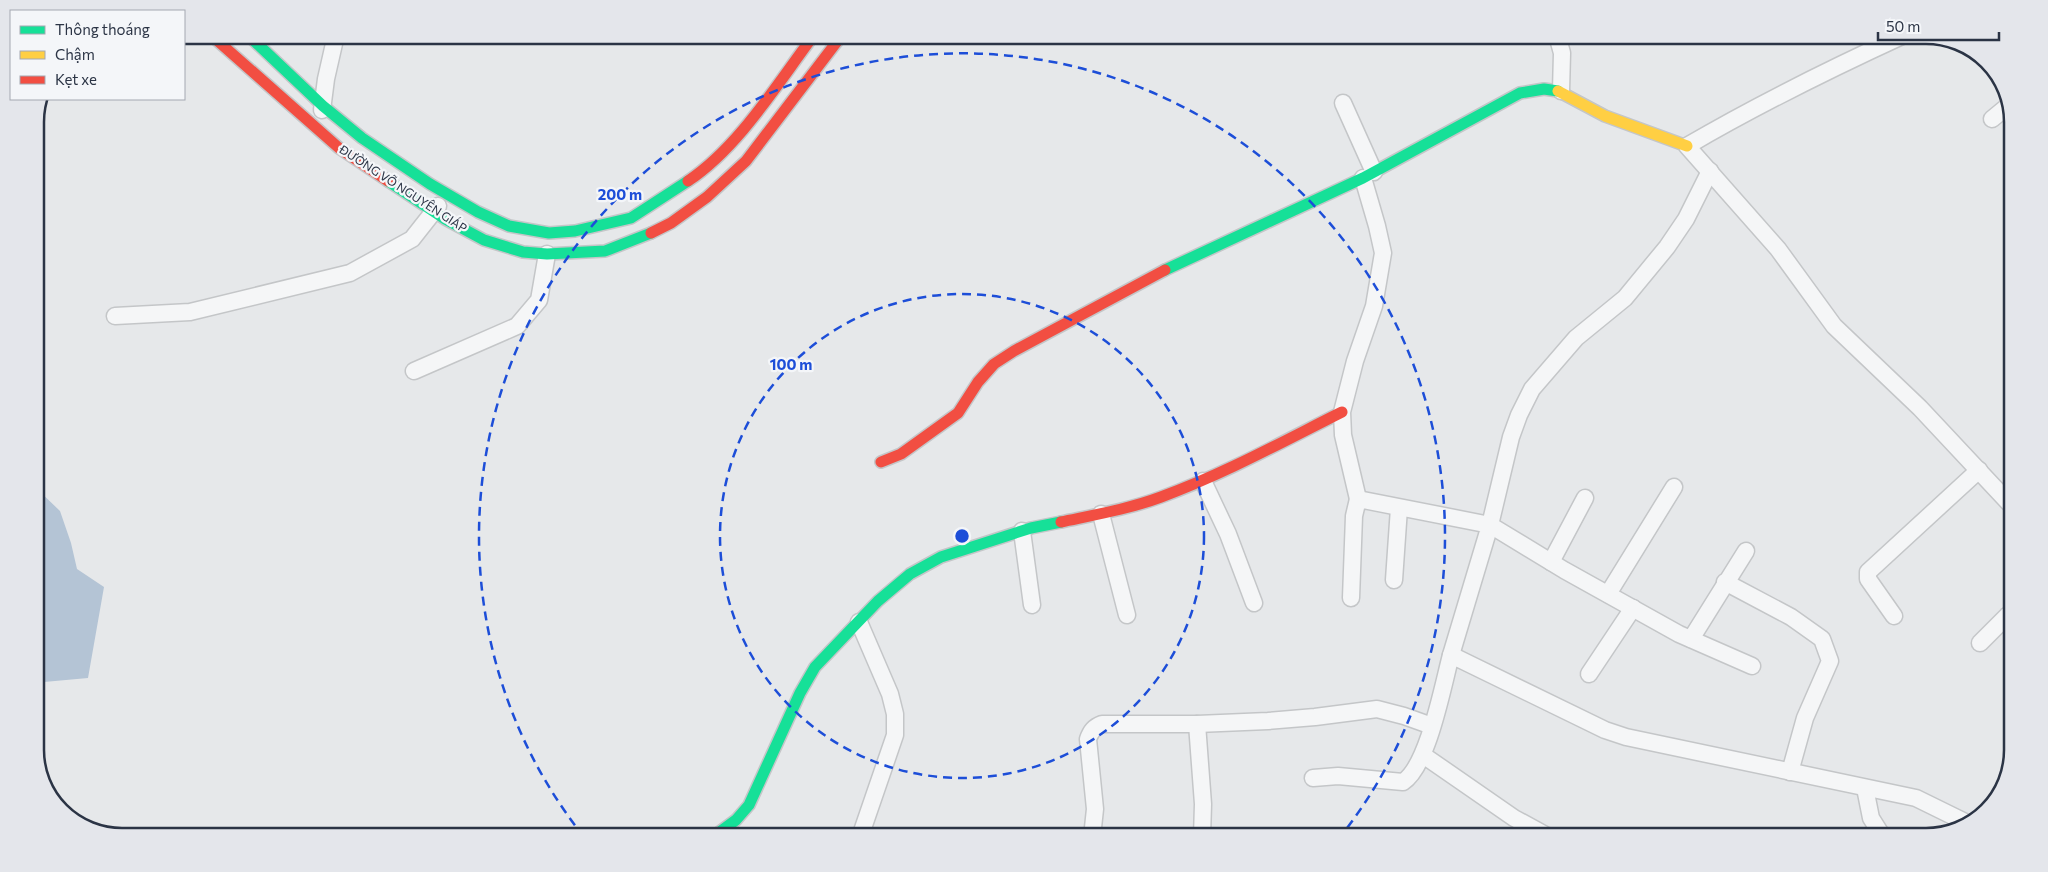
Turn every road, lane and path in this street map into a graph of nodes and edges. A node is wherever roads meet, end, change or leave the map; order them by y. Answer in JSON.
{"nodes":[{"id":1,"x":221,"y":44,"type":"edge"},
{"id":2,"x":258,"y":44,"type":"edge"},
{"id":3,"x":334,"y":44,"type":"edge"},
{"id":4,"x":807,"y":44,"type":"edge"},
{"id":5,"x":835,"y":44,"type":"edge"},
{"id":6,"x":1560,"y":44,"type":"edge"},
{"id":7,"x":1885,"y":44,"type":"edge"},
{"id":8,"x":1561,"y":91,"type":"junction"},
{"id":9,"x":1342,"y":103,"type":"dead end"},
{"id":10,"x":324,"y":106,"type":"junction"},
{"id":11,"x":2003,"y":109,"type":"edge"},
{"id":12,"x":1992,"y":118,"type":"dead end"},
{"id":13,"x":316,"y":128,"type":"junction"},
{"id":14,"x":1687,"y":146,"type":"junction"},
{"id":15,"x":1710,"y":171,"type":"junction"},
{"id":16,"x":1369,"y":175,"type":"junction"},
{"id":17,"x":447,"y":194,"type":"junction"},
{"id":18,"x":433,"y":211,"type":"junction"},
{"id":19,"x":547,"y":254,"type":"junction"},
{"id":20,"x":115,"y":316,"type":"dead end"},
{"id":21,"x":414,"y":371,"type":"dead end"},
{"id":22,"x":1342,"y":412,"type":"junction"},
{"id":23,"x":881,"y":462,"type":"dead end"},
{"id":24,"x":1979,"y":470,"type":"junction"},
{"id":25,"x":1203,"y":482,"type":"junction"},
{"id":26,"x":1674,"y":486,"type":"dead end"},
{"id":27,"x":1358,"y":498,"type":"junction"},
{"id":28,"x":1585,"y":498,"type":"dead end"},
{"id":29,"x":2004,"y":498,"type":"edge"},
{"id":30,"x":1399,"y":508,"type":"junction"},
{"id":31,"x":1101,"y":514,"type":"junction"},
{"id":32,"x":1490,"y":525,"type":"junction"},
{"id":33,"x":1022,"y":531,"type":"junction"},
{"id":34,"x":1746,"y":551,"type":"dead end"},
{"id":35,"x":1551,"y":562,"type":"junction"},
{"id":36,"x":1394,"y":580,"type":"dead end"},
{"id":37,"x":1725,"y":582,"type":"junction"},
{"id":38,"x":1608,"y":594,"type":"junction"},
{"id":39,"x":1351,"y":598,"type":"dead end"},
{"id":40,"x":1254,"y":603,"type":"dead end"},
{"id":41,"x":1032,"y":605,"type":"dead end"},
{"id":42,"x":1633,"y":608,"type":"junction"},
{"id":43,"x":1127,"y":615,"type":"dead end"},
{"id":44,"x":1894,"y":616,"type":"dead end"},
{"id":45,"x":2004,"y":619,"type":"edge"},
{"id":46,"x":860,"y":622,"type":"junction"},
{"id":47,"x":1691,"y":640,"type":"junction"},
{"id":48,"x":1980,"y":643,"type":"dead end"},
{"id":49,"x":1451,"y":655,"type":"junction"},
{"id":50,"x":1752,"y":666,"type":"dead end"},
{"id":51,"x":1589,"y":674,"type":"dead end"},
{"id":52,"x":1198,"y":724,"type":"junction"},
{"id":53,"x":1432,"y":726,"type":"junction"},
{"id":54,"x":1423,"y":755,"type":"junction"},
{"id":55,"x":1790,"y":772,"type":"junction"},
{"id":56,"x":1313,"y":778,"type":"dead end"},
{"id":57,"x":1865,"y":788,"type":"junction"},
{"id":58,"x":1960,"y":820,"type":"edge"},
{"id":59,"x":725,"y":828,"type":"edge"},
{"id":60,"x":863,"y":828,"type":"edge"},
{"id":61,"x":1093,"y":828,"type":"edge"},
{"id":62,"x":1202,"y":828,"type":"edge"},
{"id":63,"x":1532,"y":828,"type":"edge"},
{"id":64,"x":1877,"y":828,"type":"edge"}],
"edges":[{"from":1,"to":13,"type":"main road","name":"ĐƯỜNG VÕ NGUYÊN GIÁP"},
{"from":2,"to":10,"type":"main road","name":"ĐƯỜNG VÕ NGUYÊN GIÁP"},
{"from":3,"to":10,"type":"street"},
{"from":4,"to":17,"type":"main road","name":"ĐƯỜNG VÕ NGUYÊN GIÁP"},
{"from":5,"to":19,"type":"main road","name":"ĐƯỜNG VÕ NGUYÊN GIÁP"},
{"from":6,"to":8,"type":"street"},
{"from":7,"to":14,"type":"street"},
{"from":8,"to":14,"type":"main road"},
{"from":8,"to":16,"type":"main road"},
{"from":9,"to":16,"type":"street"},
{"from":10,"to":13,"type":"street"},
{"from":10,"to":17,"type":"main road","name":"ĐƯỜNG VÕ NGUYÊN GIÁP"},
{"from":11,"to":12,"type":"street"},
{"from":13,"to":18,"type":"main road","name":"ĐƯỜNG VÕ NGUYÊN GIÁP"},
{"from":14,"to":15,"type":"street"},
{"from":15,"to":24,"type":"street"},
{"from":15,"to":32,"type":"street"},
{"from":16,"to":22,"type":"street"},
{"from":16,"to":23,"type":"main road"},
{"from":17,"to":18,"type":"street"},
{"from":18,"to":19,"type":"main road","name":"ĐƯỜNG VÕ NGUYÊN GIÁP"},
{"from":18,"to":20,"type":"street"},
{"from":19,"to":21,"type":"street"},
{"from":22,"to":25,"type":"main road"},
{"from":22,"to":27,"type":"street"},
{"from":24,"to":29,"type":"street"},
{"from":24,"to":44,"type":"street"},
{"from":25,"to":31,"type":"main road"},
{"from":25,"to":40,"type":"street"},
{"from":26,"to":38,"type":"street"},
{"from":27,"to":30,"type":"street"},
{"from":27,"to":39,"type":"street"},
{"from":28,"to":35,"type":"street"},
{"from":30,"to":32,"type":"street"},
{"from":30,"to":36,"type":"street"},
{"from":31,"to":33,"type":"main road"},
{"from":31,"to":43,"type":"street"},
{"from":32,"to":35,"type":"street"},
{"from":32,"to":49,"type":"street"},
{"from":33,"to":41,"type":"street"},
{"from":33,"to":46,"type":"main road"},
{"from":34,"to":37,"type":"street"},
{"from":35,"to":38,"type":"street"},
{"from":37,"to":47,"type":"street"},
{"from":37,"to":55,"type":"street"},
{"from":38,"to":42,"type":"street"},
{"from":42,"to":47,"type":"street"},
{"from":42,"to":51,"type":"street"},
{"from":45,"to":48,"type":"street"},
{"from":46,"to":59,"type":"main road"},
{"from":46,"to":60,"type":"street"},
{"from":47,"to":50,"type":"street"},
{"from":49,"to":53,"type":"street"},
{"from":49,"to":55,"type":"street"},
{"from":52,"to":53,"type":"street"},
{"from":52,"to":61,"type":"street"},
{"from":52,"to":62,"type":"street"},
{"from":53,"to":54,"type":"street"},
{"from":54,"to":56,"type":"street"},
{"from":54,"to":63,"type":"street"},
{"from":55,"to":57,"type":"street"},
{"from":57,"to":58,"type":"street"},
{"from":57,"to":64,"type":"street"}]}
